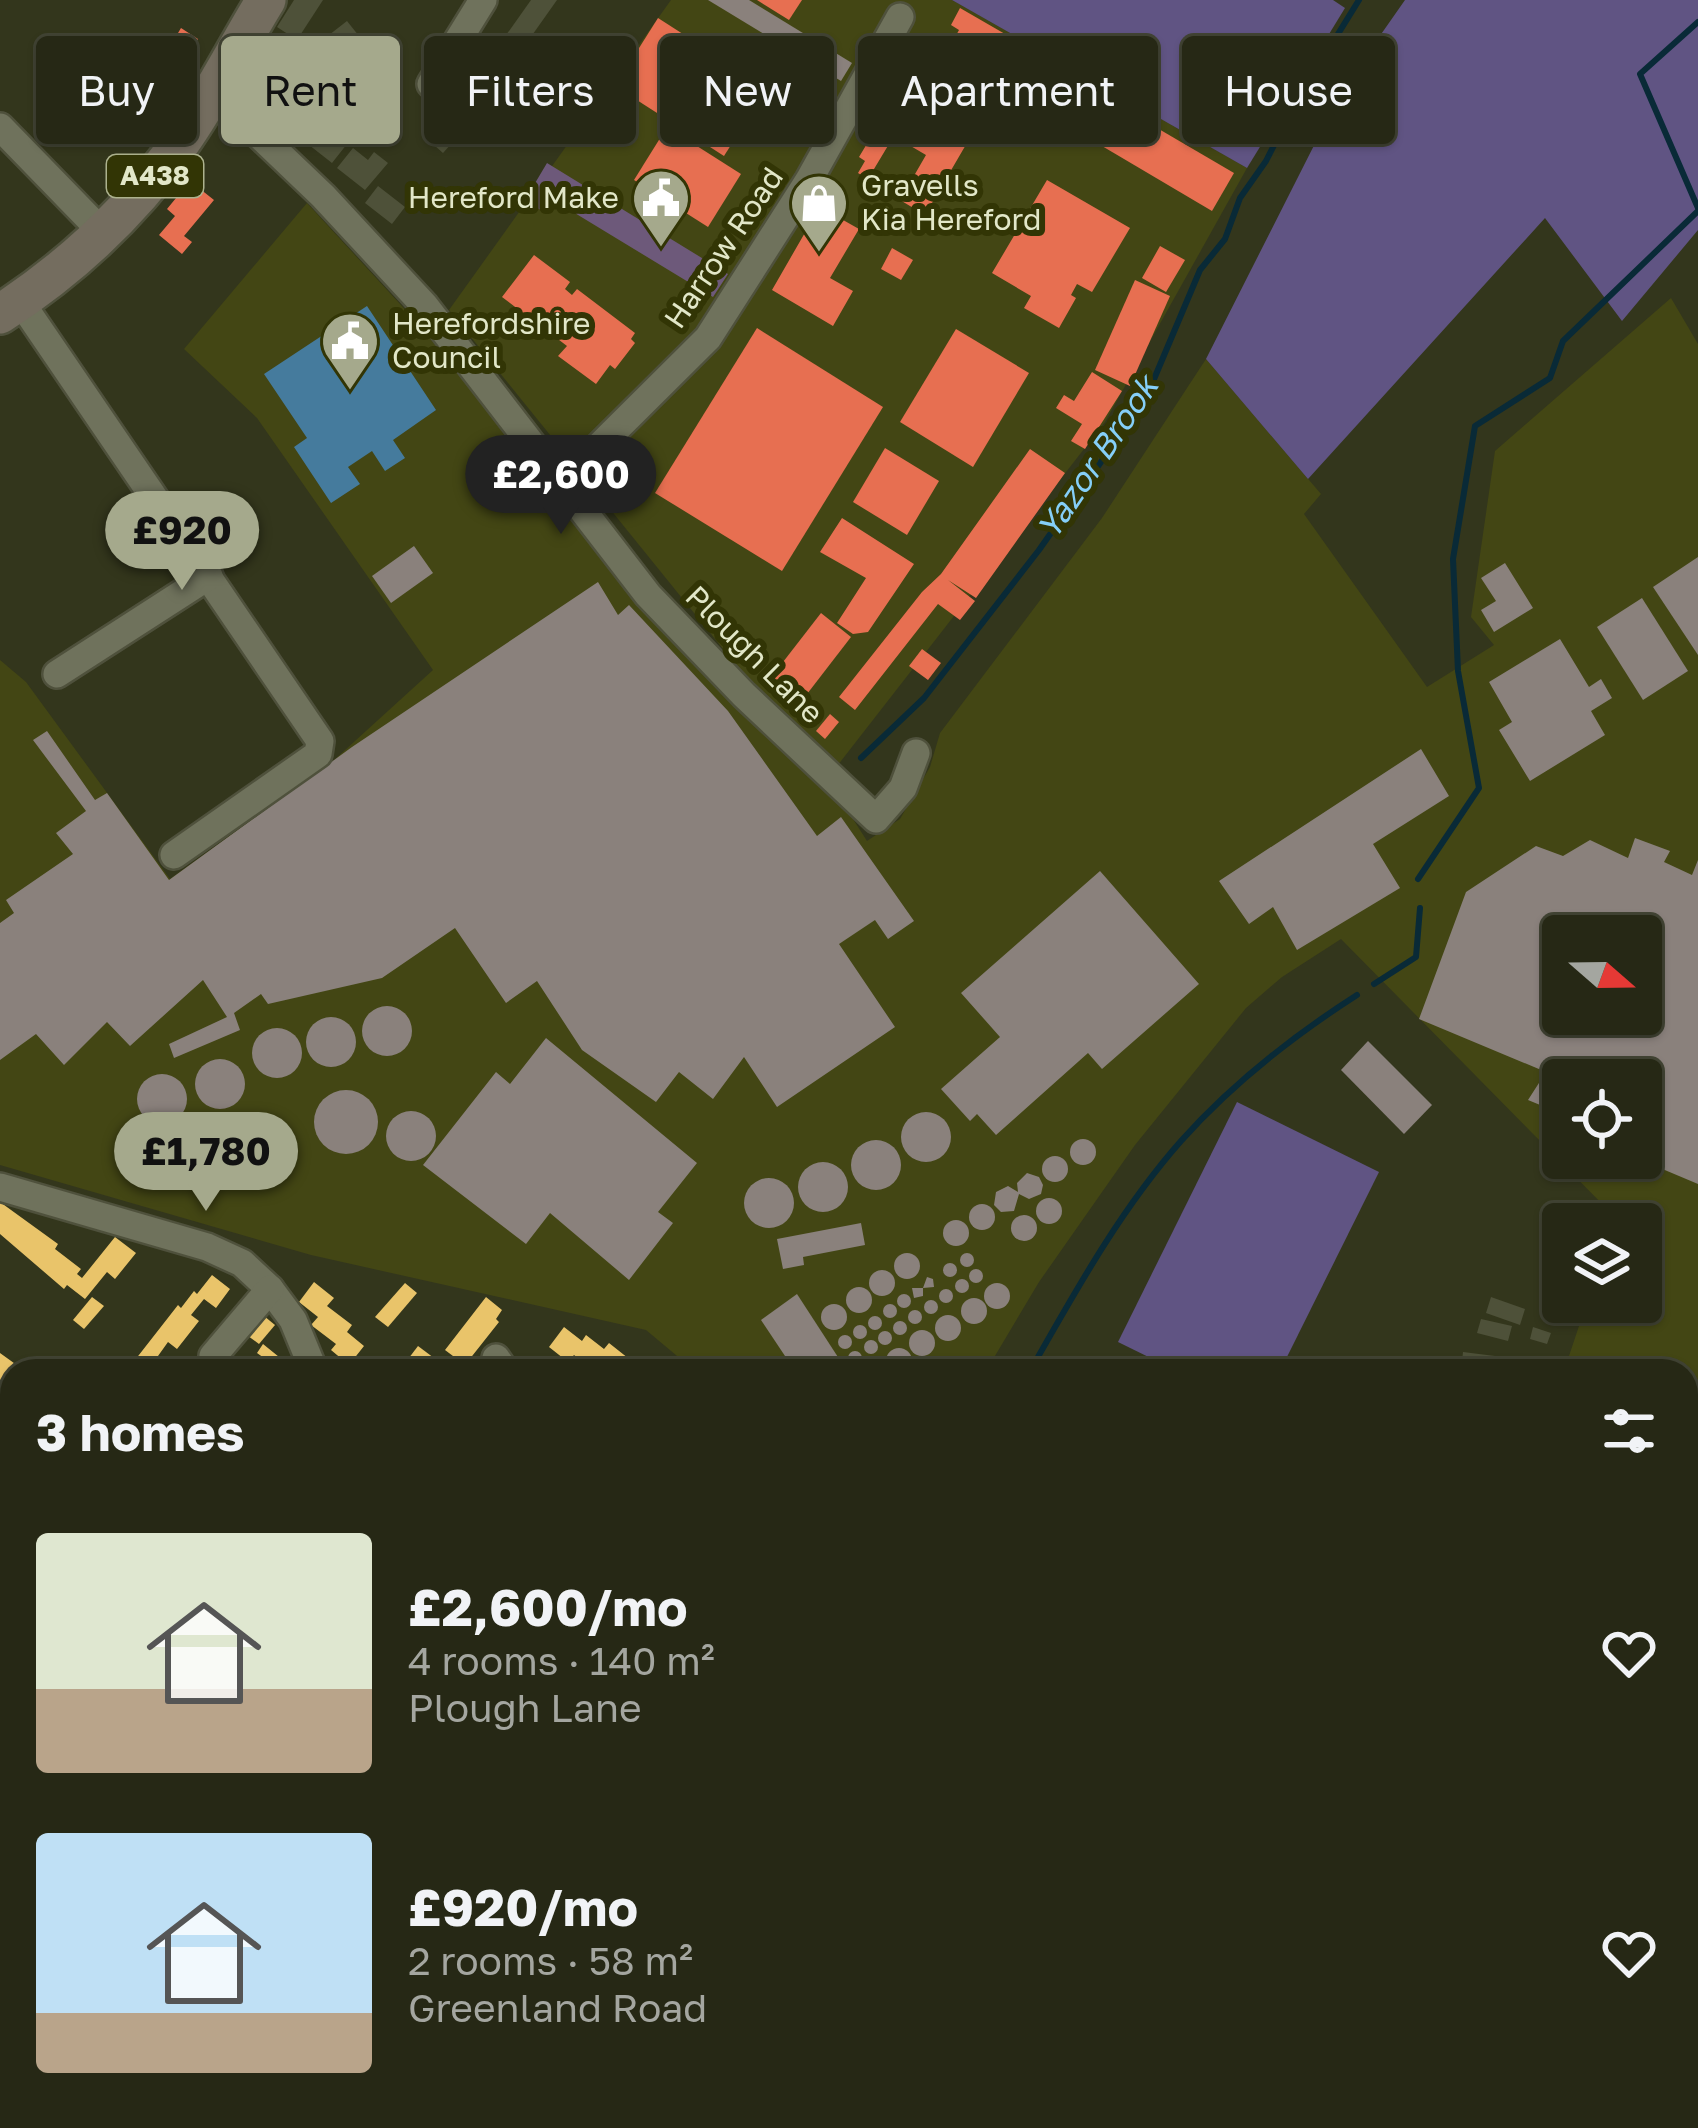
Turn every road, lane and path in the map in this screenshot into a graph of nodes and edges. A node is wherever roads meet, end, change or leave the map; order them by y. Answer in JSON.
{"nodes":[{"id":1,"x":266,"y":0,"type":"edge"},
{"id":2,"x":483,"y":0,"type":"edge"},
{"id":3,"x":900,"y":17,"type":"dead end"},
{"id":4,"x":460,"y":36,"type":"edge"},
{"id":5,"x":212,"y":90,"type":"junction"},
{"id":6,"x":0,"y":127,"type":"edge"},
{"id":7,"x":105,"y":235,"type":"junction"},
{"id":8,"x":10,"y":308,"type":"edge"},
{"id":9,"x":560,"y":484,"type":"junction"},
{"id":10,"x":209,"y":576,"type":"junction"},
{"id":11,"x":57,"y":674,"type":"dead end"},
{"id":12,"x":916,"y":753,"type":"dead end"},
{"id":13,"x":174,"y":855,"type":"dead end"},
{"id":14,"x":0,"y":1187,"type":"edge"},
{"id":15,"x":270,"y":1288,"type":"junction"},
{"id":16,"x":219,"y":1338,"type":"dead end"},
{"id":17,"x":309,"y":1359,"type":"edge"}],
"edges":[{"from":1,"to":5,"type":"highway","number":"A438"},
{"from":2,"to":4,"type":"street"},
{"from":3,"to":9,"type":"street","name":"Harrow Road"},
{"from":5,"to":7,"type":"highway","number":"A438"},
{"from":5,"to":9,"type":"street","name":"Plough Lane"},
{"from":6,"to":7,"type":"street"},
{"from":7,"to":8,"type":"highway","number":"A438"},
{"from":8,"to":10,"type":"street"},
{"from":9,"to":12,"type":"street","name":"Plough Lane"},
{"from":10,"to":11,"type":"street"},
{"from":10,"to":13,"type":"street"},
{"from":14,"to":15,"type":"street"},
{"from":15,"to":16,"type":"street"},
{"from":15,"to":17,"type":"street"}]}
